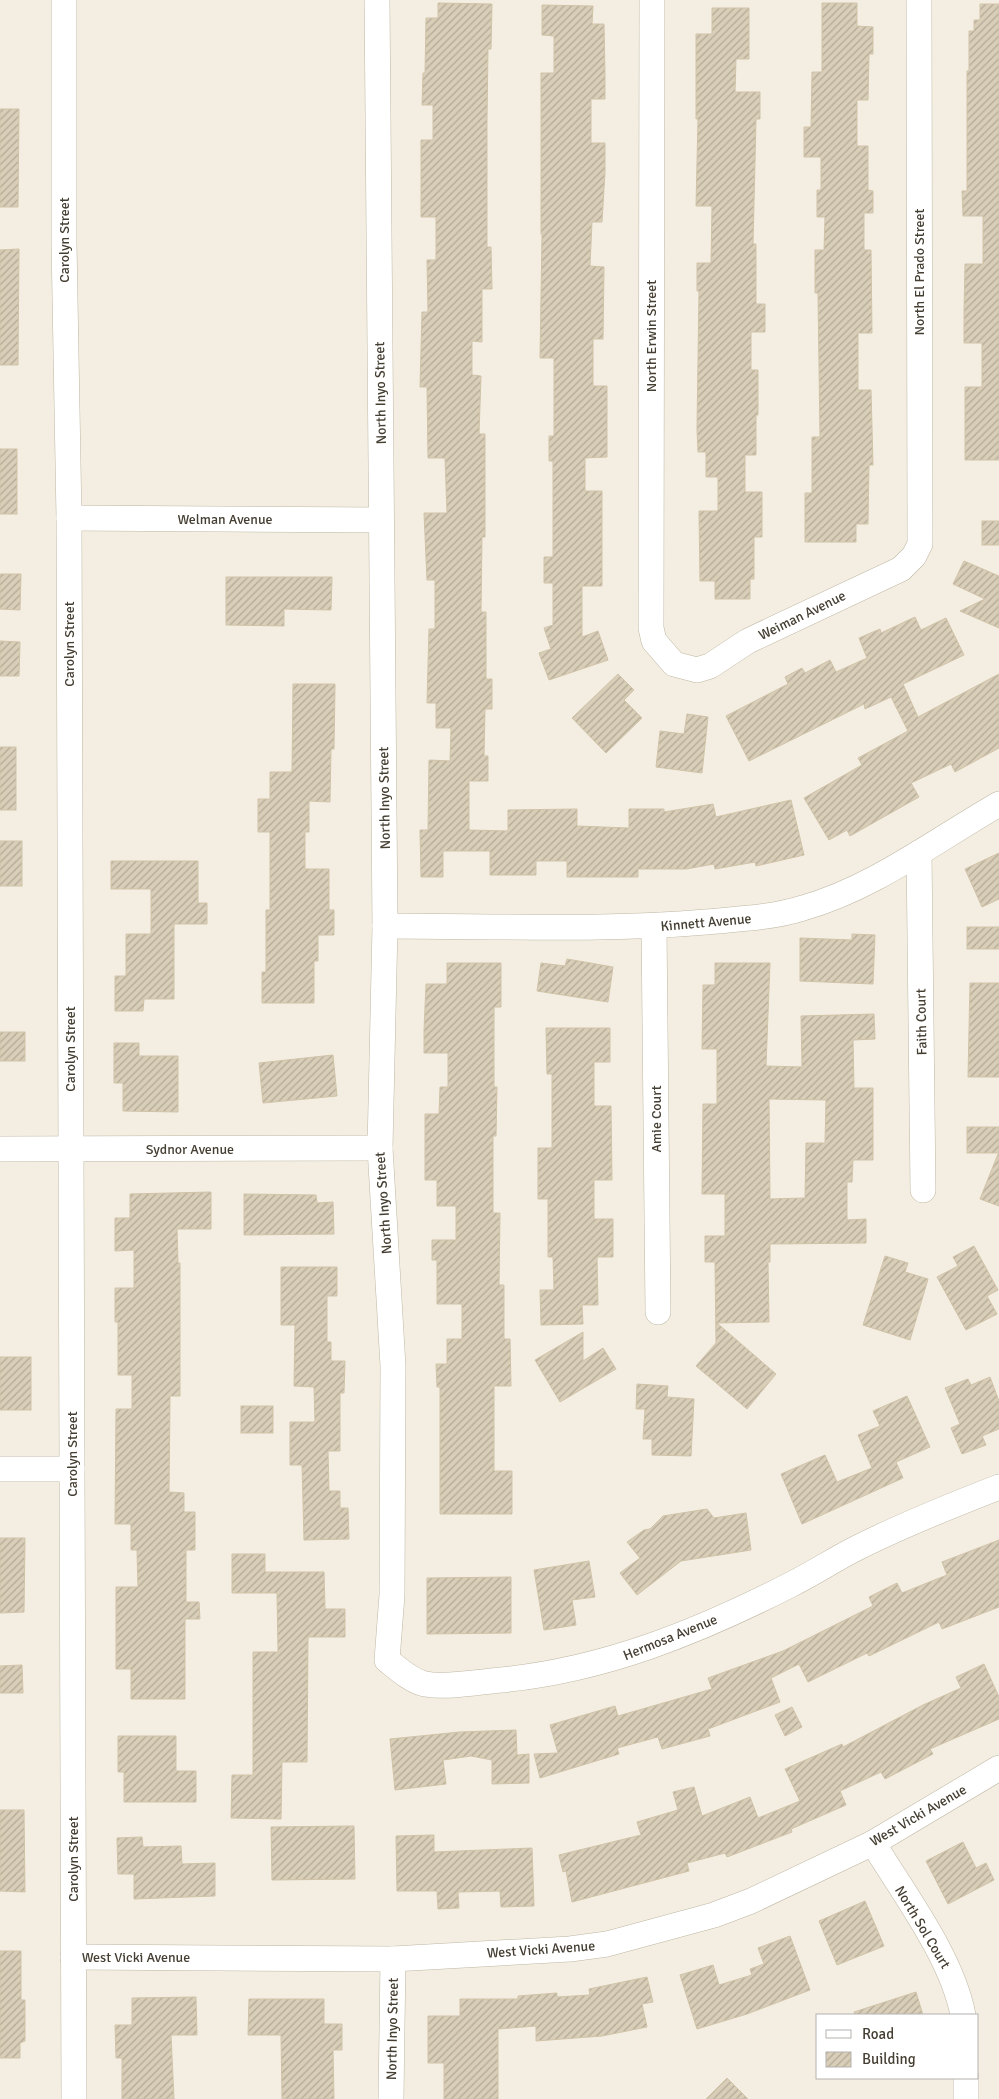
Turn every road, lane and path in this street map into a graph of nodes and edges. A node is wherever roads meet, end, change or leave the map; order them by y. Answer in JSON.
{"nodes":[{"id":1,"x":64,"y":0,"type":"edge"},
{"id":2,"x":377,"y":0,"type":"edge"},
{"id":3,"x":652,"y":0,"type":"edge"},
{"id":4,"x":919,"y":0,"type":"edge"},
{"id":5,"x":69,"y":518,"type":"junction"},
{"id":6,"x":381,"y":520,"type":"junction"},
{"id":7,"x":920,"y":544,"type":"joint"},
{"id":8,"x":674,"y":664,"type":"joint"},
{"id":9,"x":999,"y":804,"type":"edge"},
{"id":10,"x":919,"y":853,"type":"junction"},
{"id":11,"x":385,"y":926,"type":"junction"},
{"id":12,"x":654,"y":926,"type":"junction"},
{"id":13,"x":380,"y":1148,"type":"junction"},
{"id":14,"x":0,"y":1149,"type":"edge"},
{"id":15,"x":70,"y":1150,"type":"junction"},
{"id":16,"x":923,"y":1190,"type":"dead end"},
{"id":17,"x":658,"y":1312,"type":"dead end"},
{"id":18,"x":0,"y":1469,"type":"edge"},
{"id":19,"x":72,"y":1469,"type":"junction"},
{"id":20,"x":999,"y":1487,"type":"edge"},
{"id":21,"x":392,"y":1595,"type":"joint"},
{"id":22,"x":999,"y":1768,"type":"edge"},
{"id":23,"x":872,"y":1843,"type":"junction"},
{"id":24,"x":73,"y":1956,"type":"junction"},
{"id":25,"x":393,"y":1959,"type":"junction"},
{"id":26,"x":963,"y":2014,"type":"edge"},
{"id":27,"x":966,"y":2079,"type":"edge"},
{"id":28,"x":74,"y":2099,"type":"edge"},
{"id":29,"x":391,"y":2099,"type":"edge"},
{"id":30,"x":966,"y":2099,"type":"edge"}],
"edges":[{"from":1,"to":5,"type":"street","name":"Carolyn Street"},
{"from":2,"to":6,"type":"street","name":"North Inyo Street"},
{"from":3,"to":8,"type":"street","name":"North Erwin Street"},
{"from":4,"to":7,"type":"street","name":"North El Prado Street"},
{"from":5,"to":6,"type":"street","name":"Welman Avenue"},
{"from":5,"to":15,"type":"street","name":"Carolyn Street"},
{"from":6,"to":11,"type":"street","name":"North Inyo Street"},
{"from":7,"to":8,"type":"street","name":"Weiman Avenue"},
{"from":9,"to":10,"type":"street","name":"Kinnett Avenue"},
{"from":10,"to":12,"type":"street","name":"Kinnett Avenue"},
{"from":10,"to":16,"type":"street","name":"Faith Court"},
{"from":11,"to":12,"type":"street","name":"Kinnett Avenue"},
{"from":11,"to":13,"type":"street","name":"North Inyo Street"},
{"from":12,"to":17,"type":"street","name":"Amie Court"},
{"from":13,"to":15,"type":"street","name":"Sydnor Avenue"},
{"from":13,"to":21,"type":"street","name":"North Inyo Street"},
{"from":14,"to":15,"type":"street","name":"Sydnor Avenue"},
{"from":15,"to":19,"type":"street","name":"Carolyn Street"},
{"from":18,"to":19,"type":"street"},
{"from":19,"to":24,"type":"street","name":"Carolyn Street"},
{"from":20,"to":21,"type":"street","name":"Hermosa Avenue"},
{"from":22,"to":23,"type":"street","name":"West Vicki Avenue"},
{"from":23,"to":25,"type":"street","name":"West Vicki Avenue"},
{"from":23,"to":26,"type":"street","name":"North Sol Court"},
{"from":24,"to":25,"type":"street","name":"West Vicki Avenue"},
{"from":24,"to":28,"type":"street","name":"Carolyn Street"},
{"from":25,"to":29,"type":"street","name":"North Inyo Street"},
{"from":27,"to":30,"type":"street"}]}
